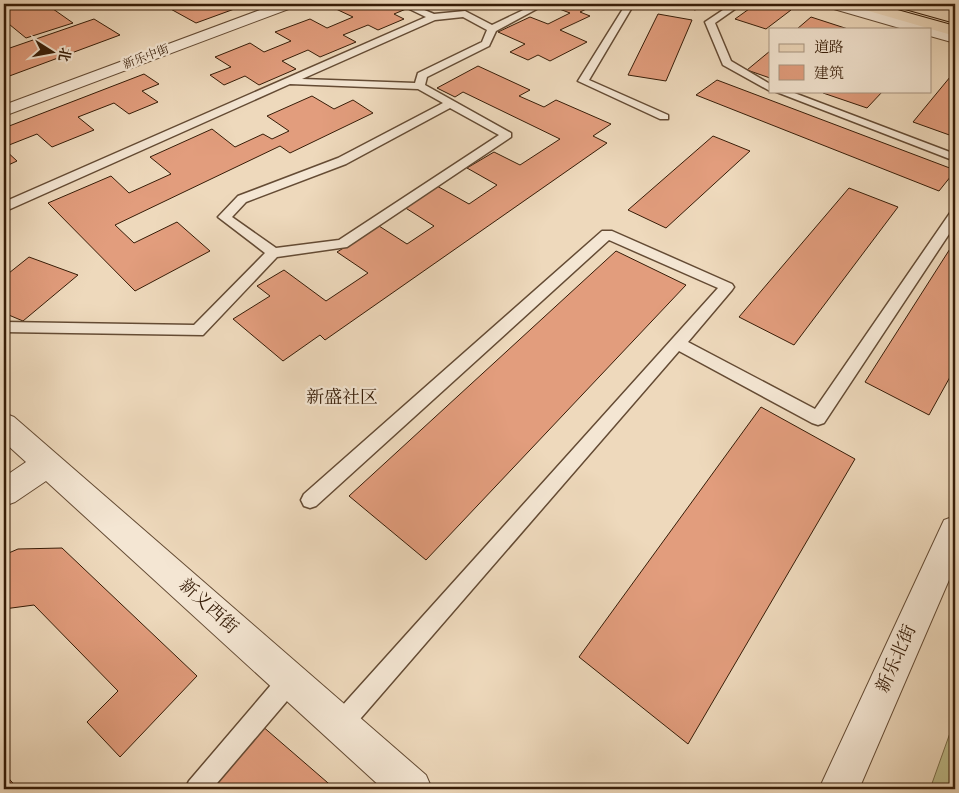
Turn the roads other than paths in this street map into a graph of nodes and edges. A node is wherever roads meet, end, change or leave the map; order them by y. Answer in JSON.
{"nodes":[{"id":1,"x":289,"y":4,"type":"edge"},
{"id":2,"x":403,"y":4,"type":"edge"},
{"id":3,"x":463,"y":4,"type":"edge"},
{"id":4,"x":542,"y":4,"type":"edge"},
{"id":5,"x":630,"y":4,"type":"edge"},
{"id":6,"x":738,"y":4,"type":"edge"},
{"id":7,"x":832,"y":4,"type":"edge"},
{"id":8,"x":860,"y":4,"type":"edge"},
{"id":9,"x":903,"y":4,"type":"edge"},
{"id":10,"x":937,"y":5,"type":"edge"},
{"id":11,"x":955,"y":6,"type":"edge"},
{"id":12,"x":955,"y":12,"type":"edge"},
{"id":13,"x":434,"y":17,"type":"junction"},
{"id":14,"x":955,"y":18,"type":"edge"},
{"id":15,"x":492,"y":28,"type":"junction"},
{"id":16,"x":917,"y":28,"type":"edge"},
{"id":17,"x":955,"y":31,"type":"edge"},
{"id":18,"x":932,"y":32,"type":"edge"},
{"id":19,"x":955,"y":38,"type":"edge"},
{"id":20,"x":288,"y":82,"type":"junction"},
{"id":21,"x":420,"y":86,"type":"junction"},
{"id":22,"x":769,"y":87,"type":"edge"},
{"id":23,"x":782,"y":92,"type":"edge"},
{"id":24,"x":451,"y":103,"type":"junction"},
{"id":25,"x":4,"y":111,"type":"edge"},
{"id":26,"x":664,"y":117,"type":"dead end"},
{"id":27,"x":955,"y":158,"type":"edge"},
{"id":28,"x":4,"y":207,"type":"edge"},
{"id":29,"x":955,"y":216,"type":"edge"},
{"id":30,"x":273,"y":253,"type":"junction"},
{"id":31,"x":4,"y":327,"type":"edge"},
{"id":32,"x":677,"y":343,"type":"junction"},
{"id":33,"x":4,"y":425,"type":"edge"},
{"id":34,"x":47,"y":464,"type":"junction"},
{"id":35,"x":4,"y":494,"type":"edge"},
{"id":36,"x":310,"y":500,"type":"dead end"},
{"id":37,"x":955,"y":530,"type":"edge"},
{"id":38,"x":290,"y":680,"type":"junction"},
{"id":39,"x":340,"y":725,"type":"junction"},
{"id":40,"x":196,"y":789,"type":"edge"},
{"id":41,"x":412,"y":789,"type":"edge"},
{"id":42,"x":838,"y":789,"type":"edge"}],
"edges":[{"from":1,"to":25,"type":"street","name":"新乐中街"},
{"from":2,"to":13,"type":"lane"},
{"from":3,"to":13,"type":"lane"},
{"from":4,"to":15,"type":"lane"},
{"from":5,"to":26,"type":"lane"},
{"from":6,"to":22,"type":"lane"},
{"from":7,"to":16,"type":"street"},
{"from":8,"to":17,"type":"main road"},
{"from":9,"to":14,"type":"main road"},
{"from":10,"to":11,"type":"main road"},
{"from":10,"to":12,"type":"street"},
{"from":13,"to":15,"type":"lane"},
{"from":13,"to":20,"type":"lane"},
{"from":15,"to":21,"type":"lane"},
{"from":18,"to":19,"type":"street"},
{"from":20,"to":21,"type":"lane"},
{"from":20,"to":28,"type":"lane"},
{"from":21,"to":24,"type":"lane"},
{"from":23,"to":27,"type":"lane"},
{"from":24,"to":30,"type":"lane"},
{"from":24,"to":30,"type":"lane"},
{"from":29,"to":32,"type":"lane"},
{"from":30,"to":31,"type":"lane"},
{"from":32,"to":36,"type":"lane"},
{"from":32,"to":39,"type":"lane"},
{"from":33,"to":34,"type":"street","name":"新义西街"},
{"from":34,"to":35,"type":"street"},
{"from":34,"to":38,"type":"street","name":"新义西街"},
{"from":37,"to":42,"type":"street","name":"新乐北街"},
{"from":38,"to":39,"type":"street","name":"新义西街"},
{"from":38,"to":40,"type":"lane"},
{"from":39,"to":41,"type":"street","name":"新义西街"}]}
